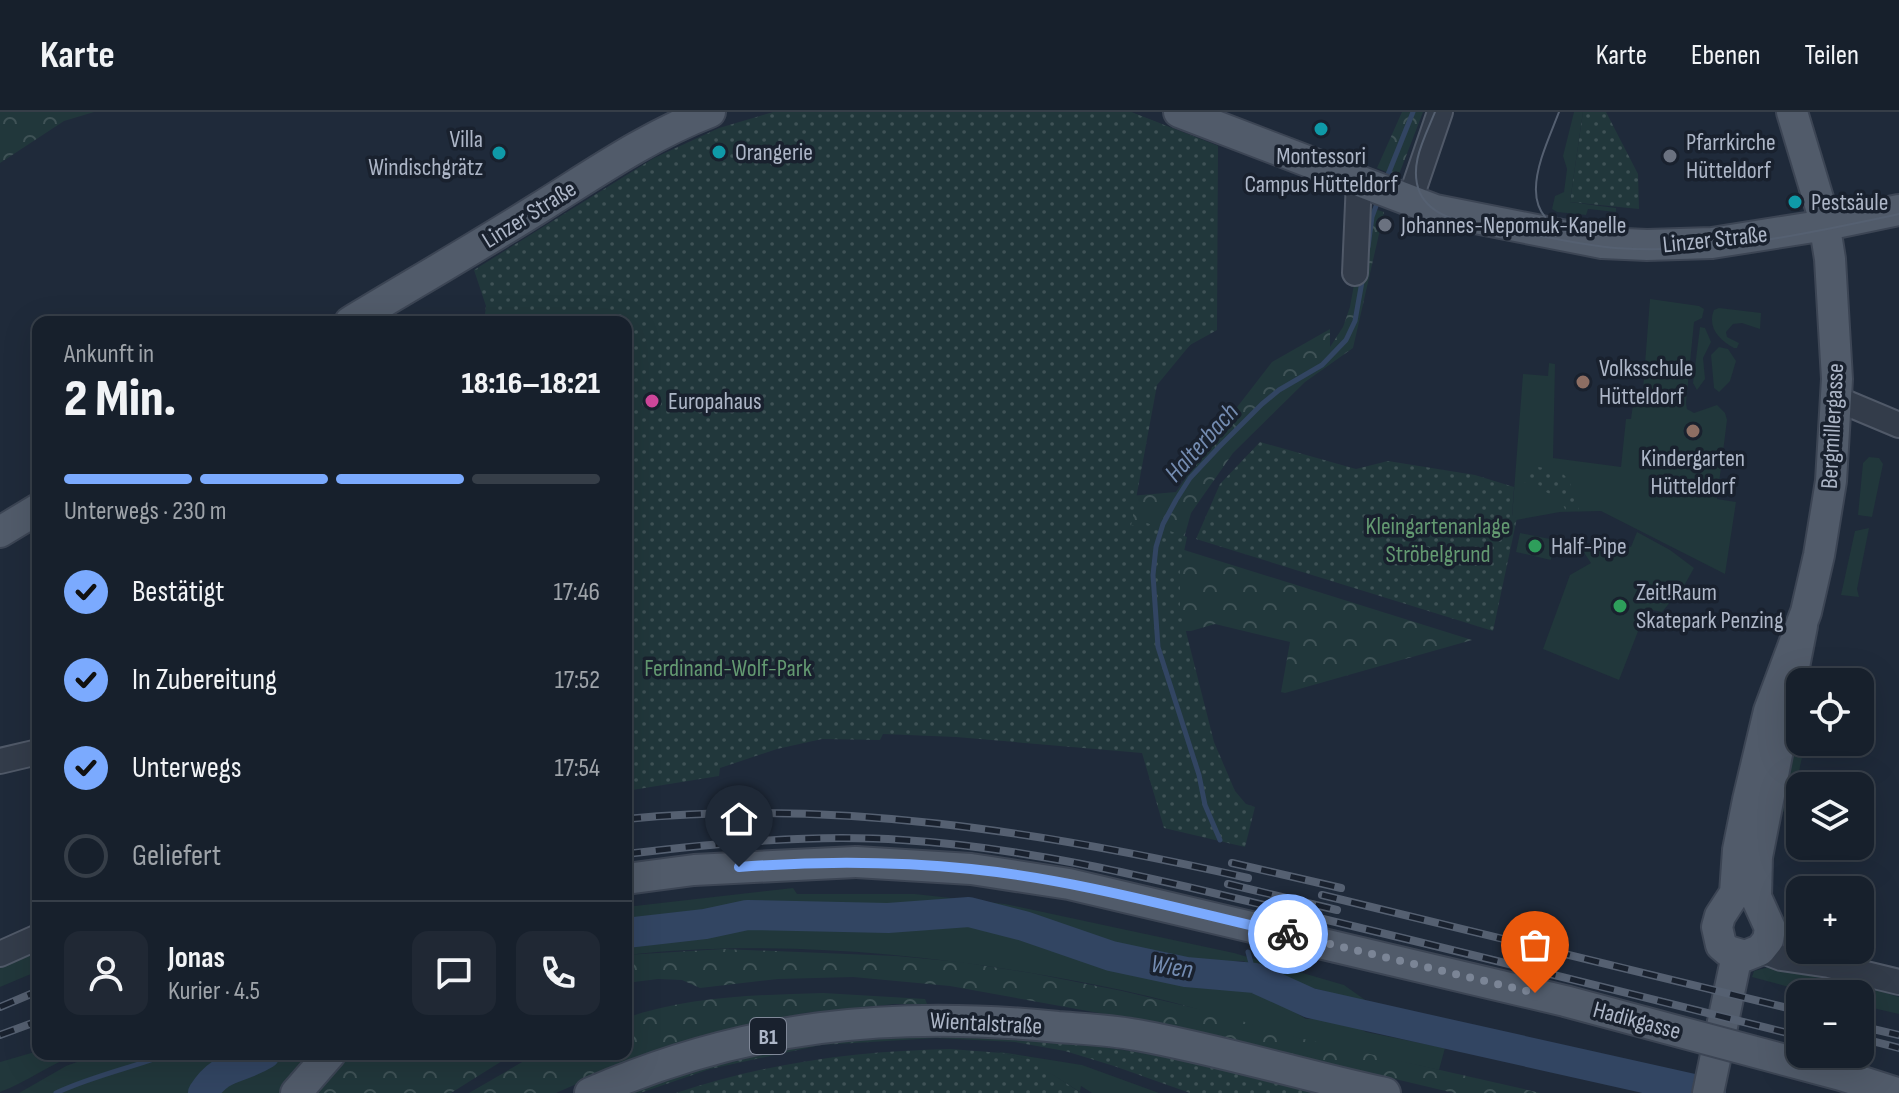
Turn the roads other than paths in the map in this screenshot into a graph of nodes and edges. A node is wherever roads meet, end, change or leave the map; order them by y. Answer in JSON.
{"nodes":[{"id":1,"x":710,"y":112,"type":"edge"},
{"id":2,"x":1179,"y":112,"type":"edge"},
{"id":3,"x":1440,"y":112,"type":"edge"},
{"id":4,"x":1792,"y":112,"type":"edge"},
{"id":5,"x":1384,"y":191,"type":"junction"},
{"id":6,"x":1899,"y":210,"type":"edge"},
{"id":7,"x":1826,"y":225,"type":"junction"},
{"id":8,"x":1355,"y":273,"type":"dead end"},
{"id":9,"x":360,"y":316,"type":"edge"},
{"id":10,"x":1837,"y":399,"type":"junction"},
{"id":11,"x":1899,"y":425,"type":"edge"},
{"id":12,"x":32,"y":513,"type":"edge"},
{"id":13,"x":0,"y":532,"type":"edge"},
{"id":14,"x":1802,"y":626,"type":"junction"},
{"id":15,"x":32,"y":753,"type":"edge"},
{"id":16,"x":0,"y":761,"type":"edge"},
{"id":17,"x":632,"y":878,"type":"edge"},
{"id":18,"x":1727,"y":908,"type":"junction"},
{"id":19,"x":1756,"y":935,"type":"junction"},
{"id":20,"x":32,"y":940,"type":"edge"},
{"id":21,"x":1786,"y":945,"type":"edge"},
{"id":22,"x":0,"y":954,"type":"edge"},
{"id":23,"x":1829,"y":965,"type":"joint"},
{"id":24,"x":1899,"y":982,"type":"edge"},
{"id":25,"x":325,"y":1060,"type":"edge"},
{"id":26,"x":1348,"y":1090,"type":"edge"},
{"id":27,"x":296,"y":1093,"type":"edge"},
{"id":28,"x":590,"y":1093,"type":"edge"},
{"id":29,"x":1385,"y":1093,"type":"edge"},
{"id":30,"x":1708,"y":1093,"type":"edge"},
{"id":31,"x":1897,"y":1093,"type":"edge"}],
"edges":[{"from":1,"to":9,"type":"main road","name":"Linzer Straße"},
{"from":2,"to":5,"type":"main road","name":"Linzer Straße"},
{"from":3,"to":5,"type":"street"},
{"from":4,"to":7,"type":"main road","name":"Bergmillergasse"},
{"from":5,"to":7,"type":"main road","name":"Linzer Straße"},
{"from":5,"to":8,"type":"street"},
{"from":6,"to":7,"type":"main road","name":"Linzer Straße"},
{"from":7,"to":10,"type":"main road","name":"Bergmillergasse"},
{"from":10,"to":11,"type":"street"},
{"from":10,"to":14,"type":"main road","name":"Bergmillergasse"},
{"from":12,"to":13,"type":"main road"},
{"from":14,"to":18,"type":"main road","name":"Bergmillergasse"},
{"from":14,"to":19,"type":"main road","name":"Bergmillergasse"},
{"from":15,"to":16,"type":"street"},
{"from":17,"to":31,"type":"main road","name":"Hadikgasse","bridge":true},
{"from":18,"to":19,"type":"main road"},
{"from":18,"to":19,"type":"main road","name":"Bergmillergasse"},
{"from":19,"to":21,"type":"street"},
{"from":19,"to":23,"type":"street"},
{"from":19,"to":30,"type":"main road","name":"Bergmillergasse"},
{"from":20,"to":22,"type":"street"},
{"from":23,"to":24,"type":"street"},
{"from":25,"to":27,"type":"main road"},
{"from":26,"to":28,"type":"main road","name":"Wientalstraße","number":"B1"},
{"from":26,"to":29,"type":"main road","name":"Wientalstraße","number":"B1"}]}
